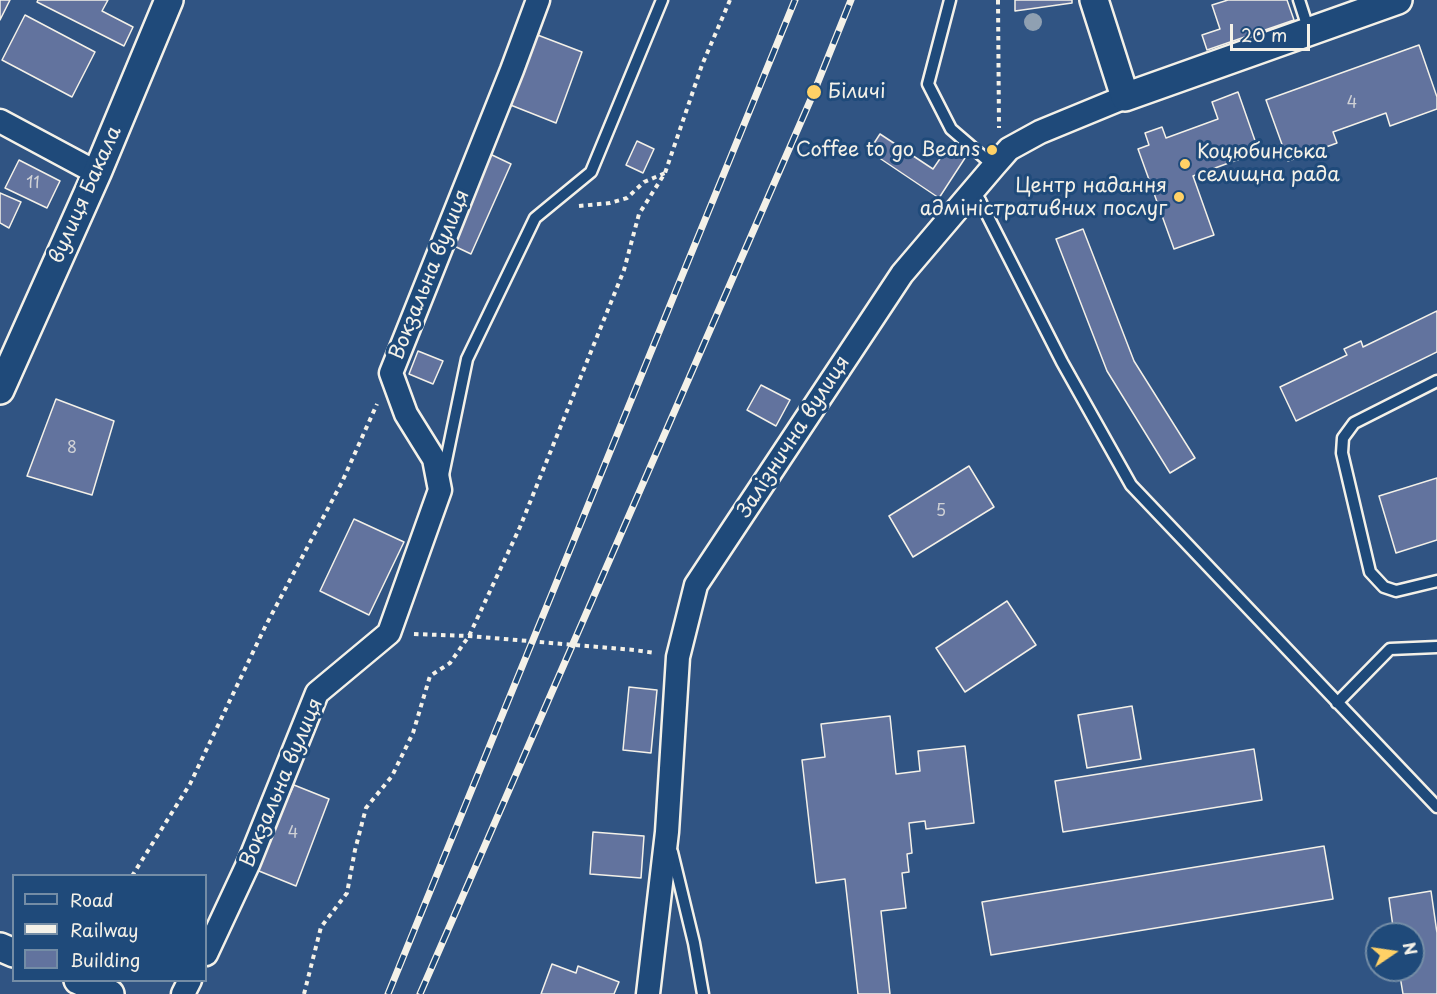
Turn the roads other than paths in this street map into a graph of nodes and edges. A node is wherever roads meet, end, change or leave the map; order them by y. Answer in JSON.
{"nodes":[{"id":1,"x":170,"y":0,"type":"edge"},
{"id":2,"x":538,"y":0,"type":"edge"},
{"id":3,"x":662,"y":0,"type":"edge"},
{"id":4,"x":950,"y":0,"type":"edge"},
{"id":5,"x":1094,"y":0,"type":"edge"},
{"id":6,"x":1299,"y":0,"type":"edge"},
{"id":7,"x":1398,"y":0,"type":"edge"},
{"id":8,"x":1310,"y":31,"type":"junction"},
{"id":9,"x":1125,"y":98,"type":"junction"},
{"id":10,"x":0,"y":121,"type":"edge"},
{"id":11,"x":999,"y":161,"type":"junction"},
{"id":12,"x":97,"y":173,"type":"junction"},
{"id":13,"x":974,"y":189,"type":"junction"},
{"id":14,"x":1437,"y":381,"type":"edge"},
{"id":15,"x":0,"y":390,"type":"edge"},
{"id":16,"x":440,"y":490,"type":"junction"},
{"id":17,"x":1437,"y":581,"type":"edge"},
{"id":18,"x":1437,"y":647,"type":"edge"},
{"id":19,"x":1337,"y":703,"type":"junction"},
{"id":20,"x":1437,"y":807,"type":"edge"},
{"id":21,"x":667,"y":832,"type":"junction"},
{"id":22,"x":207,"y":952,"type":"edge"},
{"id":23,"x":80,"y":982,"type":"edge"},
{"id":24,"x":110,"y":994,"type":"edge"},
{"id":25,"x":648,"y":994,"type":"edge"},
{"id":26,"x":703,"y":994,"type":"edge"}],
"edges":[{"from":1,"to":12,"type":"street","name":"вулиця Бакала"},
{"from":2,"to":16,"type":"street","name":"Вокзальна вулиця"},
{"from":3,"to":16,"type":"lane"},
{"from":4,"to":11,"type":"lane"},
{"from":5,"to":9,"type":"street"},
{"from":6,"to":8,"type":"lane"},
{"from":7,"to":8,"type":"street"},
{"from":8,"to":9,"type":"street"},
{"from":9,"to":11,"type":"street","name":"Залізнична вулиця"},
{"from":10,"to":12,"type":"street"},
{"from":11,"to":13,"type":"street","name":"Залізнична вулиця"},
{"from":12,"to":15,"type":"street","name":"вулиця Бакала"},
{"from":13,"to":19,"type":"lane"},
{"from":13,"to":21,"type":"street","name":"Залізнична вулиця"},
{"from":14,"to":17,"type":"lane"},
{"from":16,"to":22,"type":"street","name":"Вокзальна вулиця"},
{"from":18,"to":19,"type":"lane"},
{"from":19,"to":20,"type":"lane"},
{"from":21,"to":25,"type":"street","name":"Залізнична вулиця"},
{"from":21,"to":26,"type":"lane"},
{"from":23,"to":24,"type":"street"}]}
